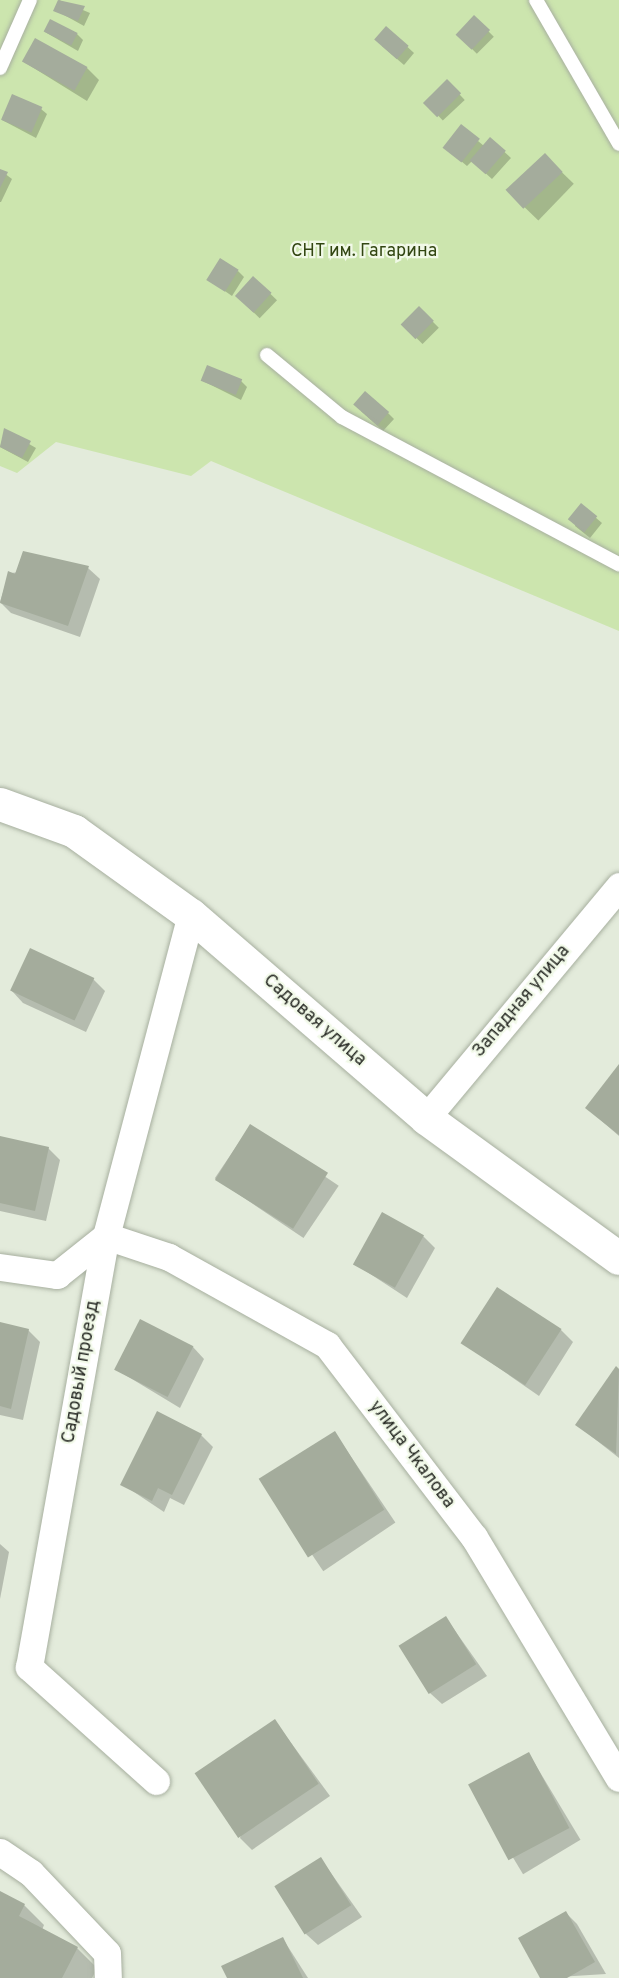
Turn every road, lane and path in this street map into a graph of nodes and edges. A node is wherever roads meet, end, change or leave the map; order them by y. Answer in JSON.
{"nodes":[{"id":1,"x":30,"y":0,"type":"edge"},
{"id":2,"x":536,"y":0,"type":"edge"},
{"id":3,"x":0,"y":68,"type":"edge"},
{"id":4,"x":619,"y":144,"type":"edge"},
{"id":5,"x":267,"y":355,"type":"dead end"},
{"id":6,"x":619,"y":564,"type":"edge"},
{"id":7,"x":0,"y":804,"type":"edge"},
{"id":8,"x":619,"y":886,"type":"edge"},
{"id":9,"x":191,"y":915,"type":"junction"},
{"id":10,"x":426,"y":1118,"type":"junction"},
{"id":11,"x":106,"y":1236,"type":"junction"},
{"id":12,"x":619,"y":1258,"type":"edge"},
{"id":13,"x":0,"y":1267,"type":"edge"},
{"id":14,"x":619,"y":1778,"type":"edge"},
{"id":15,"x":156,"y":1781,"type":"dead end"},
{"id":16,"x":0,"y":1852,"type":"edge"},
{"id":17,"x":108,"y":1978,"type":"edge"}],
"edges":[{"from":1,"to":3,"type":"lane"},
{"from":2,"to":4,"type":"lane"},
{"from":5,"to":6,"type":"lane"},
{"from":7,"to":9,"type":"street","name":"Садовая улица"},
{"from":8,"to":10,"type":"street","name":"Западная улица"},
{"from":9,"to":10,"type":"street","name":"Садовая улица"},
{"from":9,"to":11,"type":"street","name":"Садовый проезд"},
{"from":10,"to":12,"type":"street","name":"Садовая улица"},
{"from":11,"to":13,"type":"street"},
{"from":11,"to":14,"type":"street","name":"улица Чкалова"},
{"from":11,"to":15,"type":"street","name":"Садовый проезд"},
{"from":16,"to":17,"type":"street"}]}
